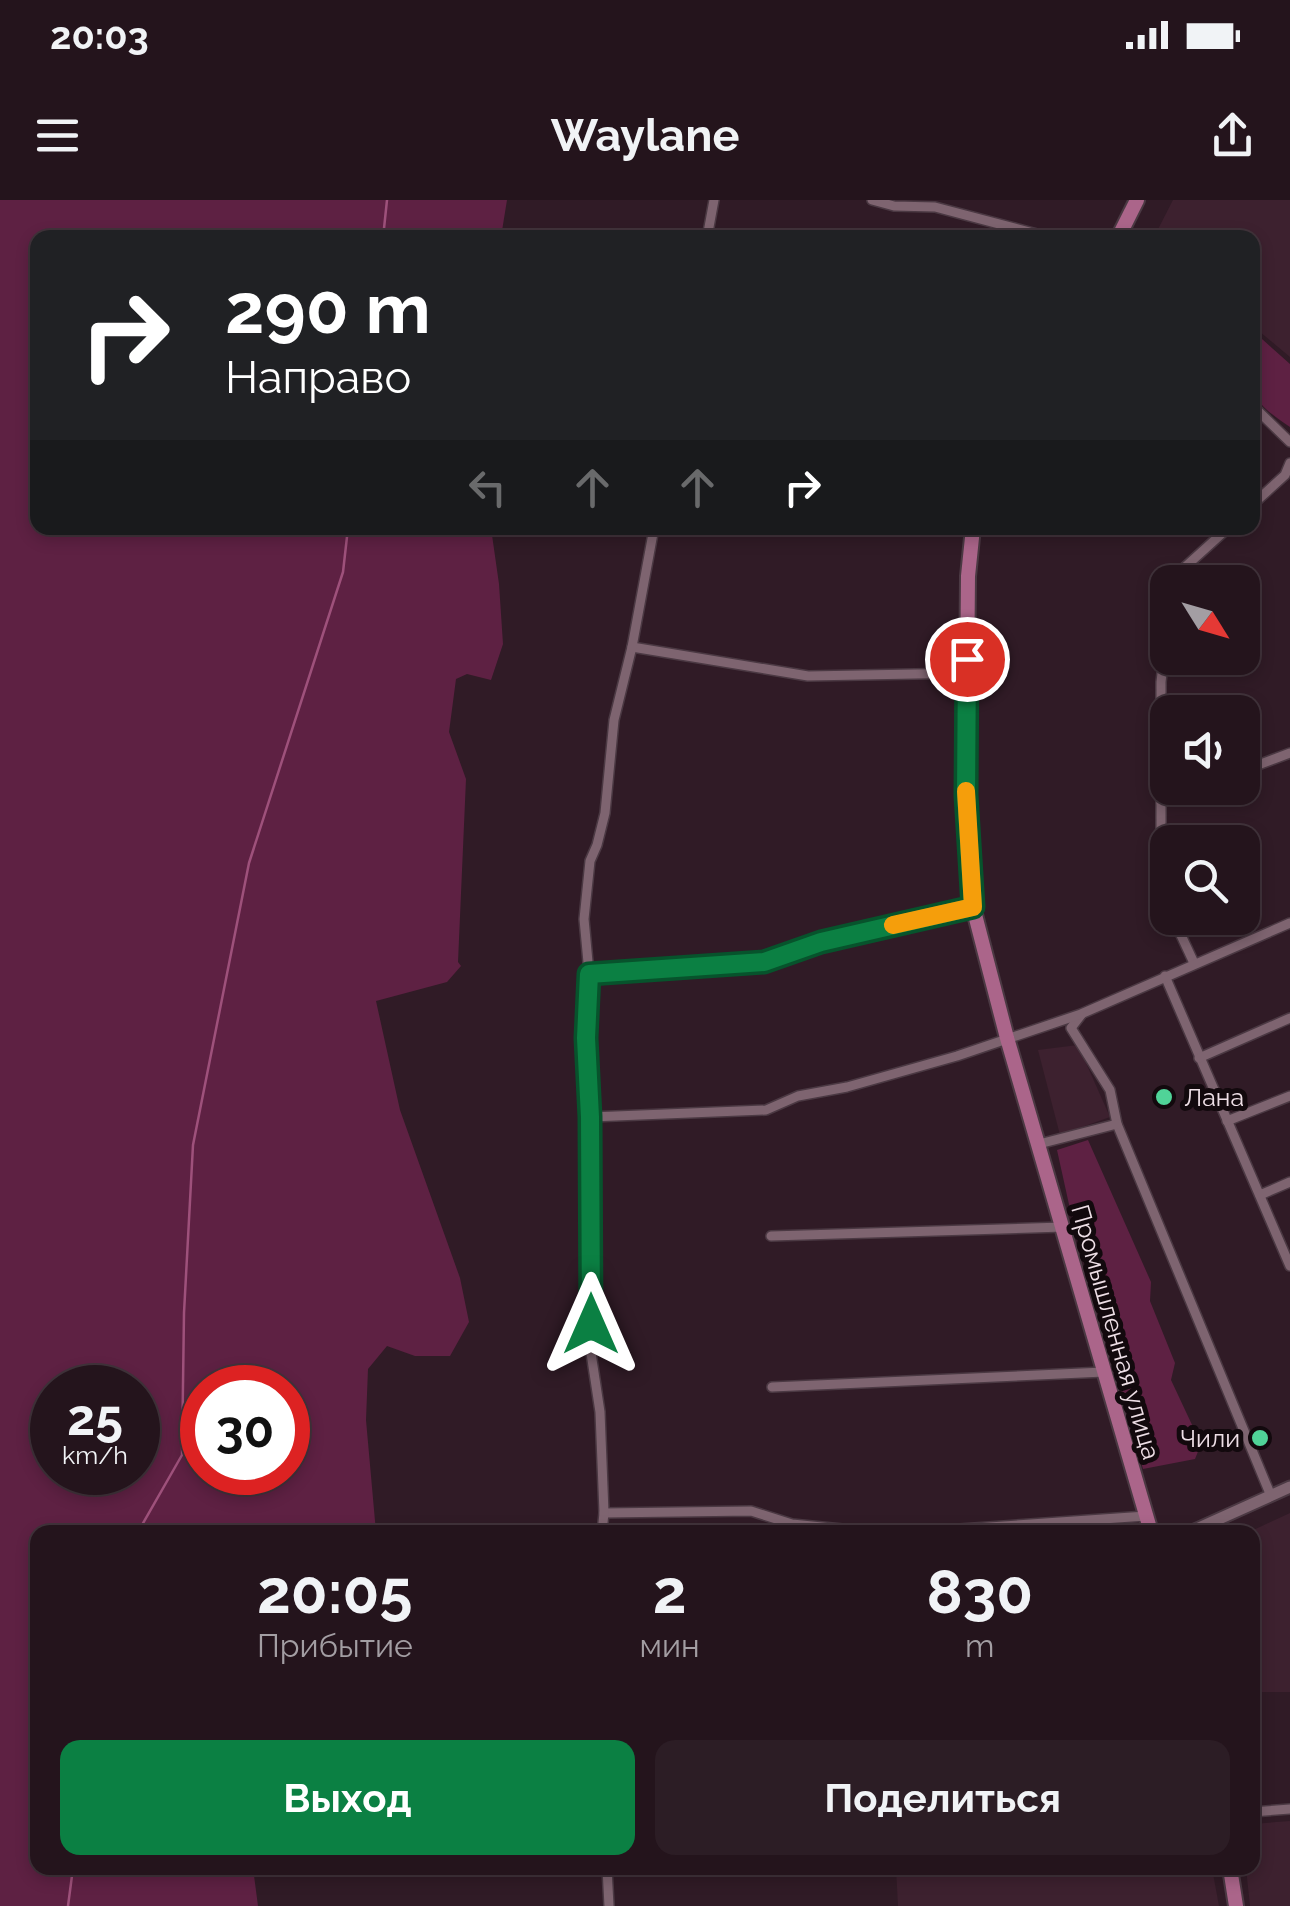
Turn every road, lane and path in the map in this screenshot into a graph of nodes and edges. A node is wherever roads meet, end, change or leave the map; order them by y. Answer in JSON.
{"nodes":[{"id":1,"x":714,"y":200,"type":"edge"},
{"id":2,"x":872,"y":200,"type":"edge"},
{"id":3,"x":1137,"y":200,"type":"edge"},
{"id":4,"x":708,"y":230,"type":"edge"},
{"id":5,"x":1022,"y":230,"type":"edge"},
{"id":6,"x":1122,"y":230,"type":"edge"},
{"id":7,"x":1260,"y":413,"type":"edge"},
{"id":8,"x":1290,"y":442,"type":"edge"},
{"id":9,"x":1290,"y":463,"type":"edge"},
{"id":10,"x":1260,"y":498,"type":"edge"},
{"id":11,"x":653,"y":535,"type":"edge"},
{"id":12,"x":972,"y":535,"type":"edge"},
{"id":13,"x":1220,"y":535,"type":"edge"},
{"id":14,"x":1187,"y":565,"type":"edge"},
{"id":15,"x":632,"y":647,"type":"junction"},
{"id":16,"x":968,"y":673,"type":"junction"},
{"id":17,"x":1290,"y":753,"type":"edge"},
{"id":18,"x":1260,"y":765,"type":"edge"},
{"id":19,"x":973,"y":907,"type":"junction"},
{"id":20,"x":1290,"y":923,"type":"edge"},
{"id":21,"x":1181,"y":935,"type":"edge"},
{"id":22,"x":1194,"y":963,"type":"junction"},
{"id":23,"x":589,"y":974,"type":"junction"},
{"id":24,"x":1165,"y":976,"type":"junction"},
{"id":25,"x":1081,"y":1014,"type":"junction"},
{"id":26,"x":1290,"y":1018,"type":"edge"},
{"id":27,"x":1007,"y":1038,"type":"junction"},
{"id":28,"x":1199,"y":1058,"type":"junction"},
{"id":29,"x":1290,"y":1096,"type":"edge"},
{"id":30,"x":590,"y":1117,"type":"junction"},
{"id":31,"x":1227,"y":1121,"type":"junction"},
{"id":32,"x":1118,"y":1124,"type":"junction"},
{"id":33,"x":1039,"y":1144,"type":"junction"},
{"id":34,"x":1290,"y":1182,"type":"edge"},
{"id":35,"x":1260,"y":1196,"type":"junction"},
{"id":36,"x":1062,"y":1226,"type":"junction"},
{"id":37,"x":770,"y":1236,"type":"dead end"},
{"id":38,"x":1290,"y":1266,"type":"edge"},
{"id":39,"x":1104,"y":1372,"type":"junction"},
{"id":40,"x":772,"y":1387,"type":"dead end"},
{"id":41,"x":1290,"y":1487,"type":"edge"},
{"id":42,"x":1271,"y":1496,"type":"junction"},
{"id":43,"x":604,"y":1513,"type":"junction"},
{"id":44,"x":1146,"y":1516,"type":"junction"},
{"id":45,"x":603,"y":1525,"type":"edge"},
{"id":46,"x":801,"y":1525,"type":"edge"},
{"id":47,"x":1018,"y":1525,"type":"edge"},
{"id":48,"x":1148,"y":1525,"type":"edge"},
{"id":49,"x":1206,"y":1525,"type":"edge"},
{"id":50,"x":1290,"y":1810,"type":"edge"},
{"id":51,"x":1260,"y":1812,"type":"edge"},
{"id":52,"x":607,"y":1875,"type":"edge"},
{"id":53,"x":1231,"y":1875,"type":"edge"},
{"id":54,"x":608,"y":1906,"type":"edge"},
{"id":55,"x":1236,"y":1906,"type":"edge"}],
"edges":[{"from":1,"to":4,"type":"street"},
{"from":2,"to":5,"type":"street"},
{"from":3,"to":6,"type":"main road"},
{"from":7,"to":8,"type":"street"},
{"from":9,"to":10,"type":"street"},
{"from":11,"to":15,"type":"street"},
{"from":12,"to":16,"type":"main road","name":"Промышленная улица"},
{"from":13,"to":14,"type":"street"},
{"from":15,"to":16,"type":"street"},
{"from":15,"to":23,"type":"street"},
{"from":16,"to":19,"type":"main road","name":"Промышленная улица"},
{"from":17,"to":18,"type":"street"},
{"from":19,"to":23,"type":"street"},
{"from":19,"to":27,"type":"main road","name":"Промышленная улица"},
{"from":20,"to":22,"type":"street"},
{"from":21,"to":22,"type":"street"},
{"from":22,"to":24,"type":"street"},
{"from":23,"to":30,"type":"street"},
{"from":24,"to":25,"type":"street"},
{"from":24,"to":28,"type":"street"},
{"from":25,"to":27,"type":"street"},
{"from":25,"to":32,"type":"street"},
{"from":26,"to":28,"type":"street"},
{"from":27,"to":30,"type":"street"},
{"from":27,"to":33,"type":"main road","name":"Промышленная улица"},
{"from":28,"to":31,"type":"street"},
{"from":29,"to":31,"type":"street"},
{"from":30,"to":43,"type":"street"},
{"from":31,"to":35,"type":"street"},
{"from":32,"to":33,"type":"street"},
{"from":32,"to":42,"type":"street"},
{"from":33,"to":36,"type":"main road","name":"Промышленная улица"},
{"from":34,"to":35,"type":"street"},
{"from":35,"to":38,"type":"street"},
{"from":36,"to":37,"type":"street"},
{"from":36,"to":39,"type":"main road","name":"Промышленная улица"},
{"from":39,"to":40,"type":"street"},
{"from":39,"to":44,"type":"main road","name":"Промышленная улица"},
{"from":41,"to":42,"type":"street"},
{"from":42,"to":49,"type":"street"},
{"from":43,"to":45,"type":"street"},
{"from":43,"to":46,"type":"street"},
{"from":44,"to":47,"type":"street"},
{"from":44,"to":48,"type":"main road","name":"Промышленная улица"},
{"from":50,"to":51,"type":"street"},
{"from":52,"to":54,"type":"street"},
{"from":53,"to":55,"type":"main road"}]}
